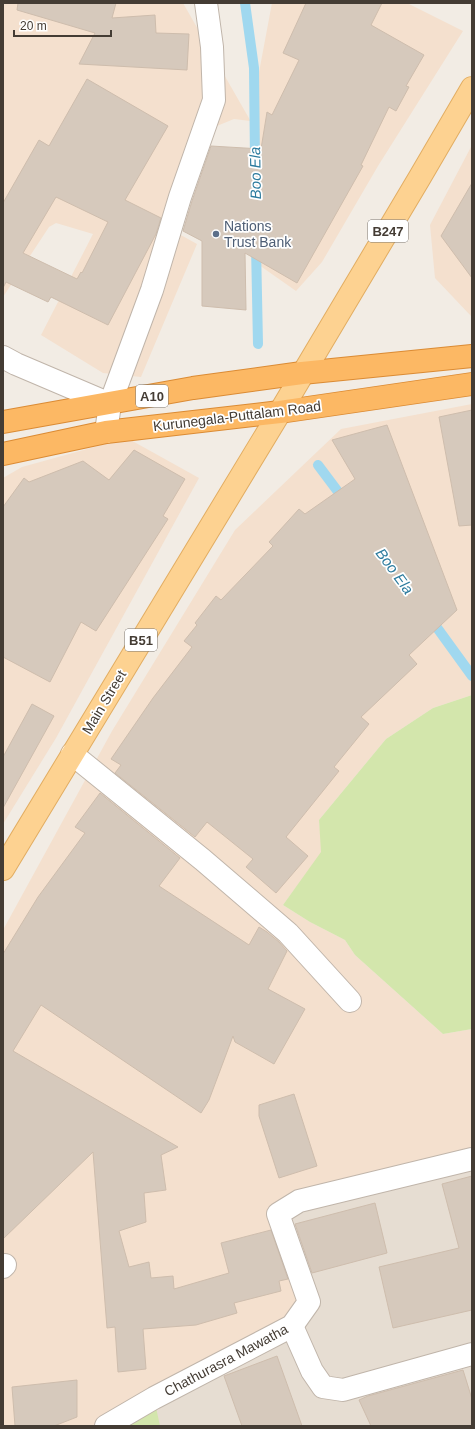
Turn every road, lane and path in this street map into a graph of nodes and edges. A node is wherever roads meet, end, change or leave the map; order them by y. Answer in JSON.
{"nodes":[{"id":1,"x":206,"y":3,"type":"edge"},
{"id":2,"x":472,"y":88,"type":"edge"},
{"id":3,"x":472,"y":356,"type":"edge"},
{"id":4,"x":3,"y":357,"type":"edge"},
{"id":5,"x":302,"y":373,"type":"junction"},
{"id":6,"x":472,"y":384,"type":"edge"},
{"id":7,"x":110,"y":404,"type":"junction"},
{"id":8,"x":280,"y":412,"type":"junction"},
{"id":9,"x":3,"y":422,"type":"edge"},
{"id":10,"x":106,"y":432,"type":"junction"},
{"id":11,"x":3,"y":454,"type":"edge"},
{"id":12,"x":72,"y":754,"type":"junction"},
{"id":13,"x":3,"y":869,"type":"edge"},
{"id":14,"x":350,"y":1001,"type":"dead end"},
{"id":15,"x":472,"y":1158,"type":"edge"},
{"id":16,"x":292,"y":1326,"type":"junction"},
{"id":17,"x":472,"y":1354,"type":"edge"},
{"id":18,"x":106,"y":1426,"type":"edge"}],
"edges":[{"from":1,"to":7,"type":"street"},
{"from":2,"to":5,"type":"main road","number":"B247"},
{"from":3,"to":5,"type":"highway","number":"A10"},
{"from":4,"to":7,"type":"street"},
{"from":5,"to":7,"type":"highway","number":"A10"},
{"from":5,"to":8,"type":"main road","name":"Main Street"},
{"from":6,"to":8,"type":"highway","name":"Kurunegala-Puttalam Road","number":"A10"},
{"from":7,"to":9,"type":"highway","number":"A10"},
{"from":7,"to":10,"type":"street"},
{"from":8,"to":10,"type":"highway","name":"Kurunegala-Puttalam Road","number":"A10"},
{"from":8,"to":12,"type":"main road","name":"Main Street","number":"B51"},
{"from":10,"to":11,"type":"highway","name":"Kurunegala-Puttalam Road","number":"A10"},
{"from":12,"to":13,"type":"main road","name":"Main Street","number":"B51"},
{"from":12,"to":14,"type":"street"},
{"from":15,"to":16,"type":"street","name":"Chathurasra Mawatha"},
{"from":16,"to":17,"type":"street"},
{"from":16,"to":18,"type":"street","name":"Chathurasra Mawatha"}]}
